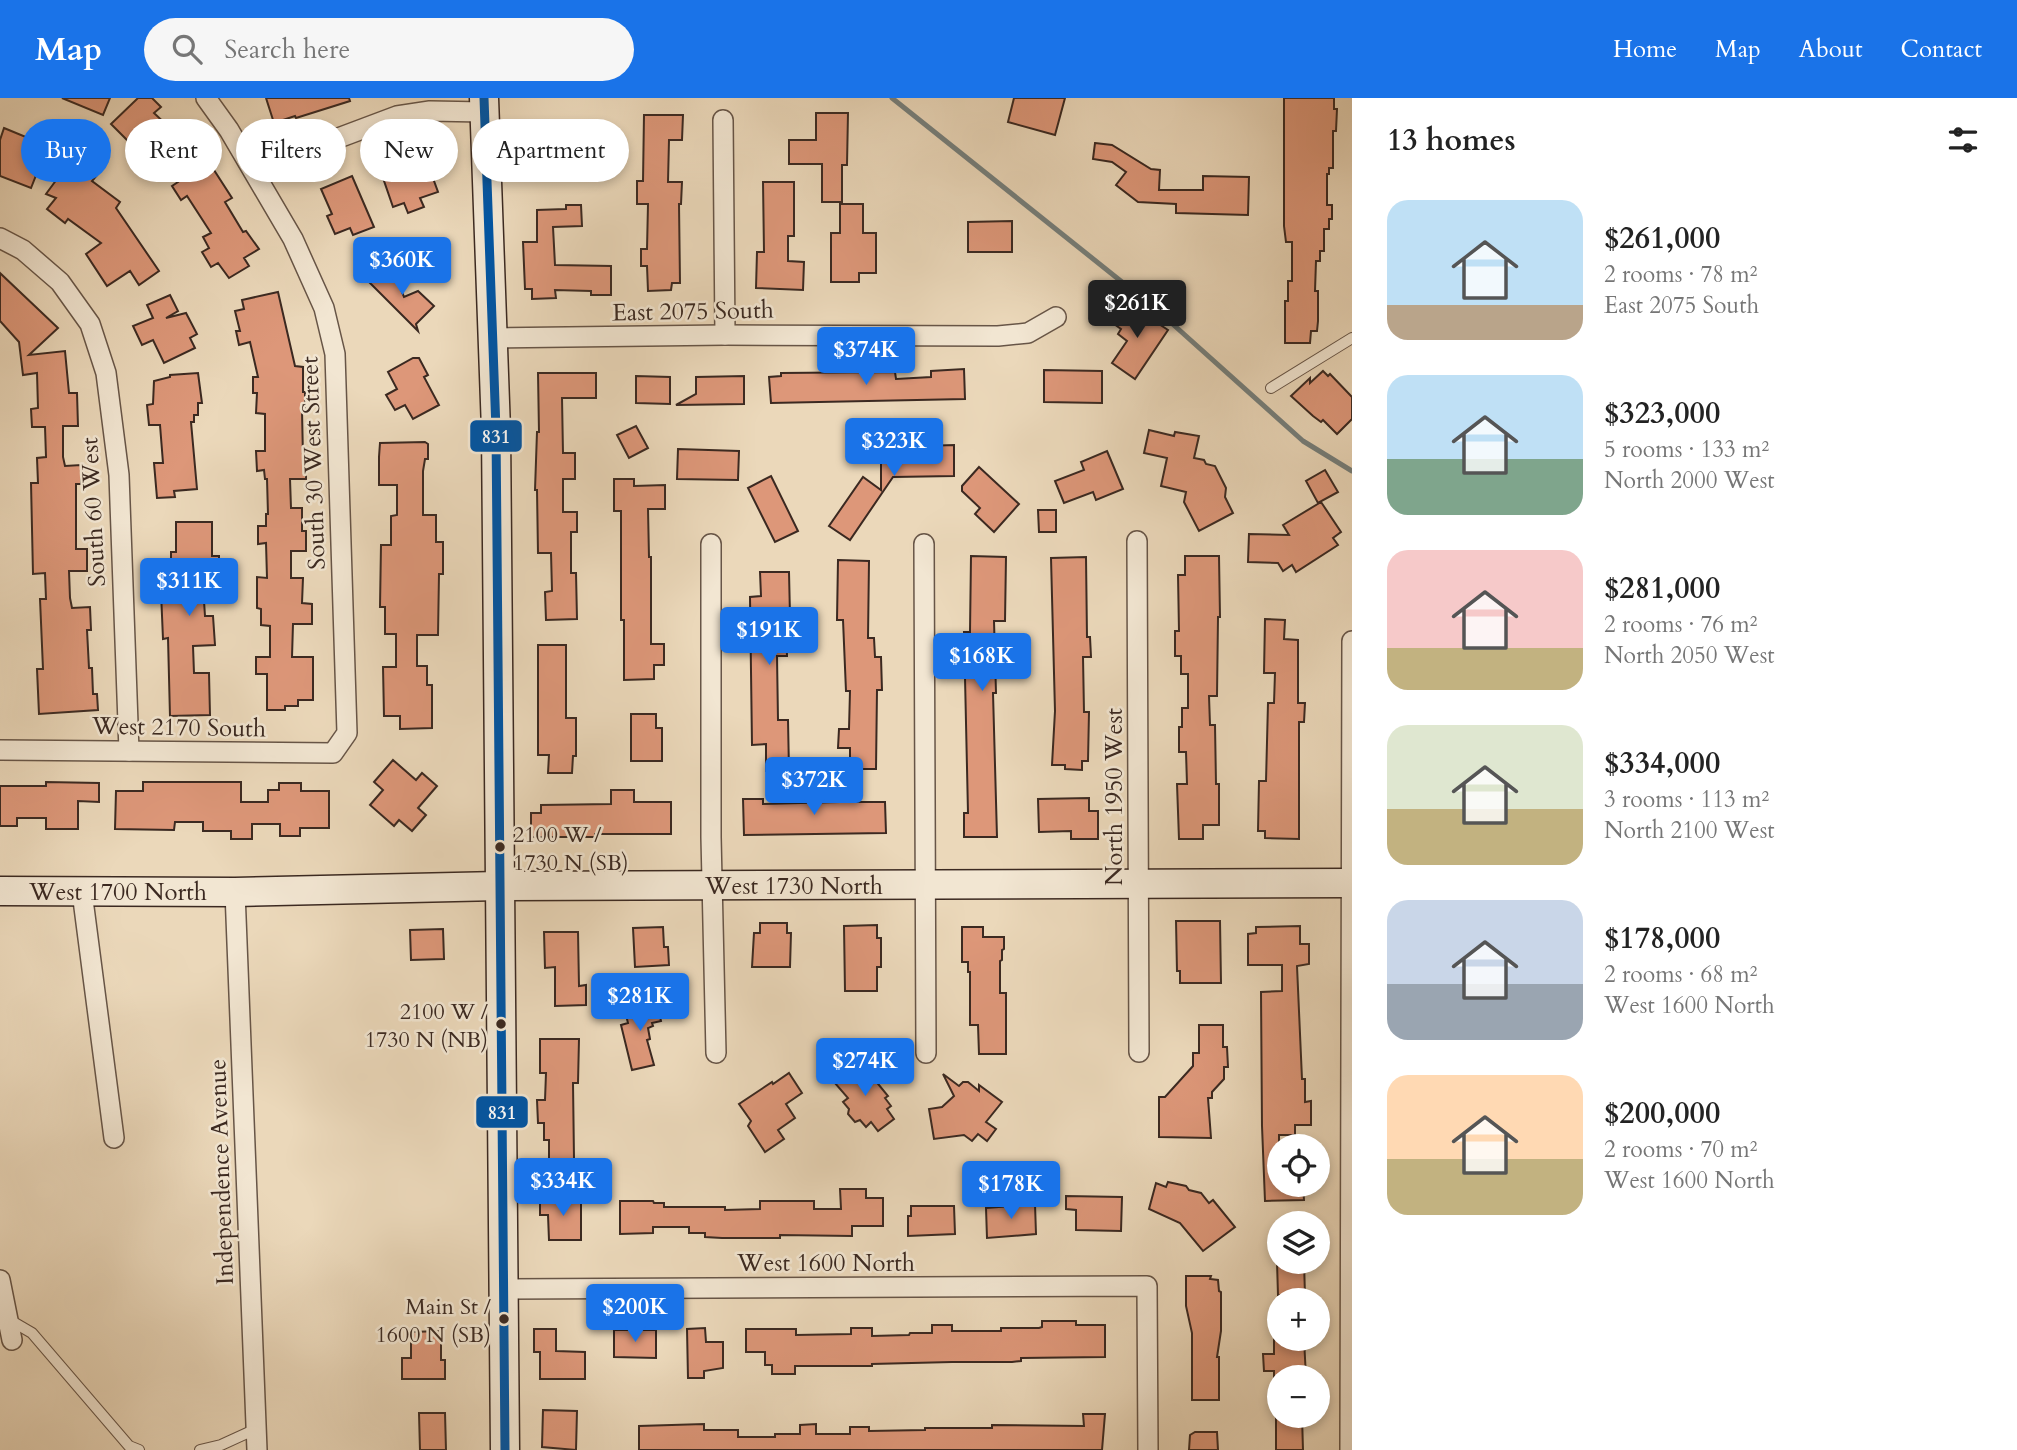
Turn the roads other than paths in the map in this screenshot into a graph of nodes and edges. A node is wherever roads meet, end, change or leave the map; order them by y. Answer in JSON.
{"nodes":[{"id":1,"x":206,"y":98,"type":"edge"},
{"id":2,"x":484,"y":105,"type":"edge"},
{"id":3,"x":723,"y":120,"type":"dead end"},
{"id":4,"x":346,"y":135,"type":"edge"},
{"id":5,"x":236,"y":142,"type":"edge"},
{"id":6,"x":260,"y":182,"type":"edge"},
{"id":7,"x":0,"y":238,"type":"edge"},
{"id":8,"x":1056,"y":317,"type":"dead end"},
{"id":9,"x":725,"y":335,"type":"junction"},
{"id":10,"x":494,"y":338,"type":"junction"},
{"id":11,"x":1352,"y":338,"type":"edge"},
{"id":12,"x":1271,"y":388,"type":"dead end"},
{"id":13,"x":1137,"y":541,"type":"dead end"},
{"id":14,"x":711,"y":544,"type":"dead end"},
{"id":15,"x":924,"y":544,"type":"dead end"},
{"id":16,"x":1352,"y":641,"type":"edge"},
{"id":17,"x":347,"y":733,"type":"joint"},
{"id":18,"x":0,"y":750,"type":"edge"},
{"id":19,"x":129,"y":751,"type":"junction"},
{"id":20,"x":1352,"y":883,"type":"edge"},
{"id":21,"x":1140,"y":885,"type":"junction"},
{"id":22,"x":499,"y":886,"type":"junction"},
{"id":23,"x":712,"y":886,"type":"junction"},
{"id":24,"x":926,"y":886,"type":"junction"},
{"id":25,"x":0,"y":891,"type":"edge"},
{"id":26,"x":82,"y":892,"type":"junction"},
{"id":27,"x":235,"y":892,"type":"junction"},
{"id":28,"x":1139,"y":1052,"type":"dead end"},
{"id":29,"x":716,"y":1053,"type":"dead end"},
{"id":30,"x":926,"y":1053,"type":"dead end"},
{"id":31,"x":114,"y":1138,"type":"dead end"},
{"id":32,"x":1351,"y":1254,"type":"edge"},
{"id":33,"x":0,"y":1280,"type":"edge"},
{"id":34,"x":505,"y":1289,"type":"junction"},
{"id":35,"x":1351,"y":1306,"type":"edge"},
{"id":36,"x":8,"y":1319,"type":"junction"},
{"id":37,"x":12,"y":1340,"type":"dead end"},
{"id":38,"x":256,"y":1429,"type":"junction"},
{"id":39,"x":139,"y":1450,"type":"edge"},
{"id":40,"x":200,"y":1450,"type":"edge"},
{"id":41,"x":257,"y":1450,"type":"edge"},
{"id":42,"x":505,"y":1450,"type":"edge"},
{"id":43,"x":1148,"y":1450,"type":"edge"},
{"id":44,"x":1350,"y":1450,"type":"edge"}],
"edges":[{"from":1,"to":5,"type":"street","name":"South 30 West Street"},
{"from":2,"to":4,"type":"street"},
{"from":2,"to":10,"type":"street"},
{"from":3,"to":9,"type":"street"},
{"from":6,"to":17,"type":"street","name":"South 30 West Street"},
{"from":7,"to":19,"type":"street","name":"South 60 West"},
{"from":8,"to":9,"type":"street","name":"East 2075 South"},
{"from":9,"to":10,"type":"street","name":"East 2075 South"},
{"from":10,"to":22,"type":"street"},
{"from":11,"to":12,"type":"lane"},
{"from":13,"to":21,"type":"street","name":"North 1950 West"},
{"from":14,"to":23,"type":"street"},
{"from":15,"to":24,"type":"street"},
{"from":16,"to":20,"type":"street"},
{"from":17,"to":19,"type":"street","name":"West 2170 South"},
{"from":18,"to":19,"type":"street","name":"West 2170 South"},
{"from":20,"to":21,"type":"street","name":"West 1730 North"},
{"from":20,"to":32,"type":"street"},
{"from":21,"to":24,"type":"street","name":"West 1730 North"},
{"from":21,"to":28,"type":"street","name":"North 1950 West"},
{"from":22,"to":23,"type":"street","name":"West 1730 North"},
{"from":22,"to":27,"type":"street","name":"West 1730 North"},
{"from":22,"to":34,"type":"street"},
{"from":23,"to":24,"type":"street","name":"West 1730 North"},
{"from":23,"to":29,"type":"street"},
{"from":24,"to":30,"type":"street"},
{"from":25,"to":26,"type":"street","name":"West 1700 North"},
{"from":26,"to":27,"type":"street","name":"West 1700 North"},
{"from":26,"to":31,"type":"street"},
{"from":27,"to":38,"type":"street","name":"Independence Avenue"},
{"from":32,"to":35,"type":"street"},
{"from":33,"to":36,"type":"street"},
{"from":34,"to":42,"type":"street"},
{"from":34,"to":43,"type":"street","name":"West 1600 North"},
{"from":35,"to":44,"type":"street"},
{"from":36,"to":37,"type":"street"},
{"from":36,"to":39,"type":"lane"},
{"from":38,"to":40,"type":"lane"},
{"from":38,"to":41,"type":"street","name":"Independence Avenue"}]}
